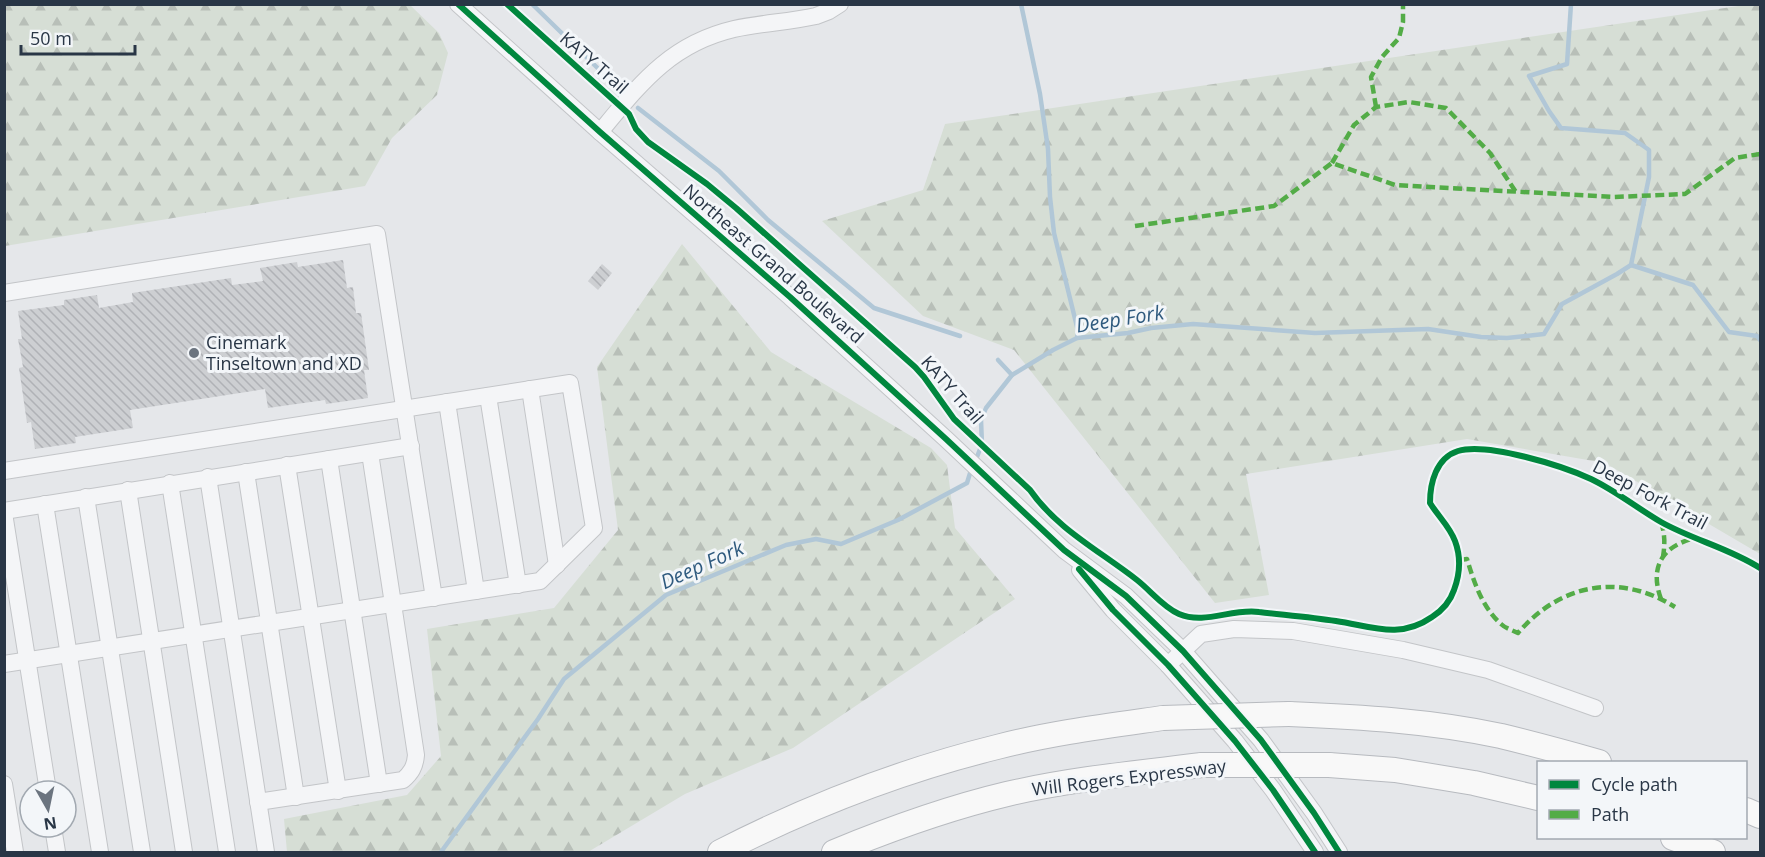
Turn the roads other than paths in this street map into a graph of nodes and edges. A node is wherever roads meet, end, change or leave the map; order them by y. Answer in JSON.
{"nodes":[{"id":1,"x":458,"y":4,"type":"edge"},
{"id":2,"x":840,"y":4,"type":"edge"},
{"id":3,"x":600,"y":132,"type":"junction"},
{"id":4,"x":4,"y":293,"type":"edge"},
{"id":5,"x":530,"y":389,"type":"junction"},
{"id":6,"x":488,"y":396,"type":"junction"},
{"id":7,"x":447,"y":402,"type":"junction"},
{"id":8,"x":405,"y":409,"type":"junction"},
{"id":9,"x":411,"y":446,"type":"junction"},
{"id":10,"x":370,"y":453,"type":"junction"},
{"id":11,"x":329,"y":459,"type":"junction"},
{"id":12,"x":287,"y":465,"type":"junction"},
{"id":13,"x":5,"y":467,"type":"edge"},
{"id":14,"x":246,"y":472,"type":"junction"},
{"id":15,"x":208,"y":477,"type":"junction"},
{"id":16,"x":170,"y":483,"type":"junction"},
{"id":17,"x":128,"y":490,"type":"junction"},
{"id":18,"x":86,"y":497,"type":"junction"},
{"id":19,"x":45,"y":504,"type":"junction"},
{"id":20,"x":4,"y":512,"type":"edge"},
{"id":21,"x":1064,"y":550,"type":"junction"},
{"id":22,"x":557,"y":565,"type":"junction"},
{"id":23,"x":518,"y":585,"type":"junction"},
{"id":24,"x":476,"y":591,"type":"junction"},
{"id":25,"x":434,"y":598,"type":"junction"},
{"id":26,"x":393,"y":603,"type":"junction"},
{"id":27,"x":352,"y":611,"type":"junction"},
{"id":28,"x":311,"y":617,"type":"junction"},
{"id":29,"x":269,"y":623,"type":"junction"},
{"id":30,"x":231,"y":629,"type":"junction"},
{"id":31,"x":193,"y":635,"type":"junction"},
{"id":32,"x":152,"y":641,"type":"junction"},
{"id":33,"x":110,"y":648,"type":"junction"},
{"id":34,"x":1183,"y":651,"type":"junction"},
{"id":35,"x":69,"y":654,"type":"junction"},
{"id":36,"x":27,"y":661,"type":"junction"},
{"id":37,"x":4,"y":664,"type":"edge"},
{"id":38,"x":1168,"y":665,"type":"junction"},
{"id":39,"x":1595,"y":708,"type":"dead end"},
{"id":40,"x":1595,"y":761,"type":"edge"},
{"id":41,"x":46,"y":779,"type":"edge"},
{"id":42,"x":4,"y":784,"type":"edge"},
{"id":43,"x":379,"y":784,"type":"junction"},
{"id":44,"x":338,"y":790,"type":"junction"},
{"id":45,"x":296,"y":797,"type":"junction"},
{"id":46,"x":1537,"y":798,"type":"edge"},
{"id":47,"x":258,"y":802,"type":"junction"},
{"id":48,"x":1747,"y":810,"type":"edge"},
{"id":49,"x":1761,"y":816,"type":"edge"},
{"id":50,"x":1678,"y":839,"type":"edge"},
{"id":51,"x":15,"y":852,"type":"edge"},
{"id":52,"x":100,"y":852,"type":"edge"},
{"id":53,"x":142,"y":852,"type":"edge"},
{"id":54,"x":184,"y":852,"type":"edge"},
{"id":55,"x":227,"y":852,"type":"edge"},
{"id":56,"x":266,"y":852,"type":"edge"},
{"id":57,"x":720,"y":852,"type":"edge"},
{"id":58,"x":834,"y":852,"type":"edge"},
{"id":59,"x":1315,"y":852,"type":"edge"},
{"id":60,"x":1339,"y":852,"type":"edge"},
{"id":61,"x":1713,"y":852,"type":"edge"}],
"edges":[{"from":1,"to":3,"type":"street","name":"Northeast Grand Boulevard"},
{"from":2,"to":3,"type":"street"},
{"from":3,"to":21,"type":"street","name":"Northeast Grand Boulevard"},
{"from":4,"to":8,"type":"street"},
{"from":5,"to":6,"type":"street"},
{"from":5,"to":22,"type":"street"},
{"from":5,"to":22,"type":"street"},
{"from":6,"to":7,"type":"street"},
{"from":6,"to":23,"type":"street"},
{"from":7,"to":8,"type":"street"},
{"from":7,"to":24,"type":"street"},
{"from":8,"to":9,"type":"street"},
{"from":8,"to":13,"type":"street"},
{"from":9,"to":10,"type":"street"},
{"from":9,"to":25,"type":"street"},
{"from":10,"to":11,"type":"street"},
{"from":10,"to":26,"type":"street"},
{"from":11,"to":12,"type":"street"},
{"from":11,"to":27,"type":"street"},
{"from":12,"to":14,"type":"street"},
{"from":12,"to":28,"type":"street"},
{"from":14,"to":15,"type":"street"},
{"from":14,"to":29,"type":"street"},
{"from":15,"to":16,"type":"street"},
{"from":15,"to":30,"type":"street"},
{"from":16,"to":17,"type":"street"},
{"from":16,"to":31,"type":"street"},
{"from":17,"to":18,"type":"street"},
{"from":17,"to":32,"type":"street"},
{"from":18,"to":19,"type":"street"},
{"from":18,"to":33,"type":"street"},
{"from":19,"to":20,"type":"street"},
{"from":19,"to":35,"type":"street"},
{"from":20,"to":36,"type":"street"},
{"from":21,"to":34,"type":"street","name":"Northeast Grand Boulevard"},
{"from":21,"to":38,"type":"street","name":"Northeast Grand Boulevard"},
{"from":22,"to":23,"type":"street"},
{"from":23,"to":24,"type":"street"},
{"from":24,"to":25,"type":"street"},
{"from":25,"to":26,"type":"street"},
{"from":26,"to":27,"type":"street"},
{"from":26,"to":43,"type":"street"},
{"from":27,"to":28,"type":"street"},
{"from":27,"to":43,"type":"street"},
{"from":28,"to":29,"type":"street"},
{"from":28,"to":44,"type":"street"},
{"from":29,"to":30,"type":"street"},
{"from":29,"to":45,"type":"street"},
{"from":30,"to":31,"type":"street"},
{"from":30,"to":47,"type":"street"},
{"from":31,"to":32,"type":"street"},
{"from":31,"to":55,"type":"street"},
{"from":32,"to":33,"type":"street"},
{"from":32,"to":54,"type":"street"},
{"from":33,"to":35,"type":"street"},
{"from":33,"to":53,"type":"street"},
{"from":34,"to":38,"type":"street"},
{"from":34,"to":39,"type":"street"},
{"from":34,"to":60,"type":"street","name":"Northeast Grand Boulevard"},
{"from":35,"to":36,"type":"street"},
{"from":35,"to":52,"type":"street"},
{"from":36,"to":37,"type":"street"},
{"from":36,"to":41,"type":"street"},
{"from":38,"to":59,"type":"street","name":"Northeast Grand Boulevard"},
{"from":40,"to":57,"type":"highway","bridge":true},
{"from":42,"to":51,"type":"street"},
{"from":43,"to":44,"type":"street"},
{"from":44,"to":45,"type":"street"},
{"from":45,"to":47,"type":"street"},
{"from":46,"to":58,"type":"highway","name":"Will Rogers Expressway","bridge":true},
{"from":47,"to":56,"type":"street"},
{"from":48,"to":49,"type":"highway"},
{"from":50,"to":61,"type":"highway"}]}
